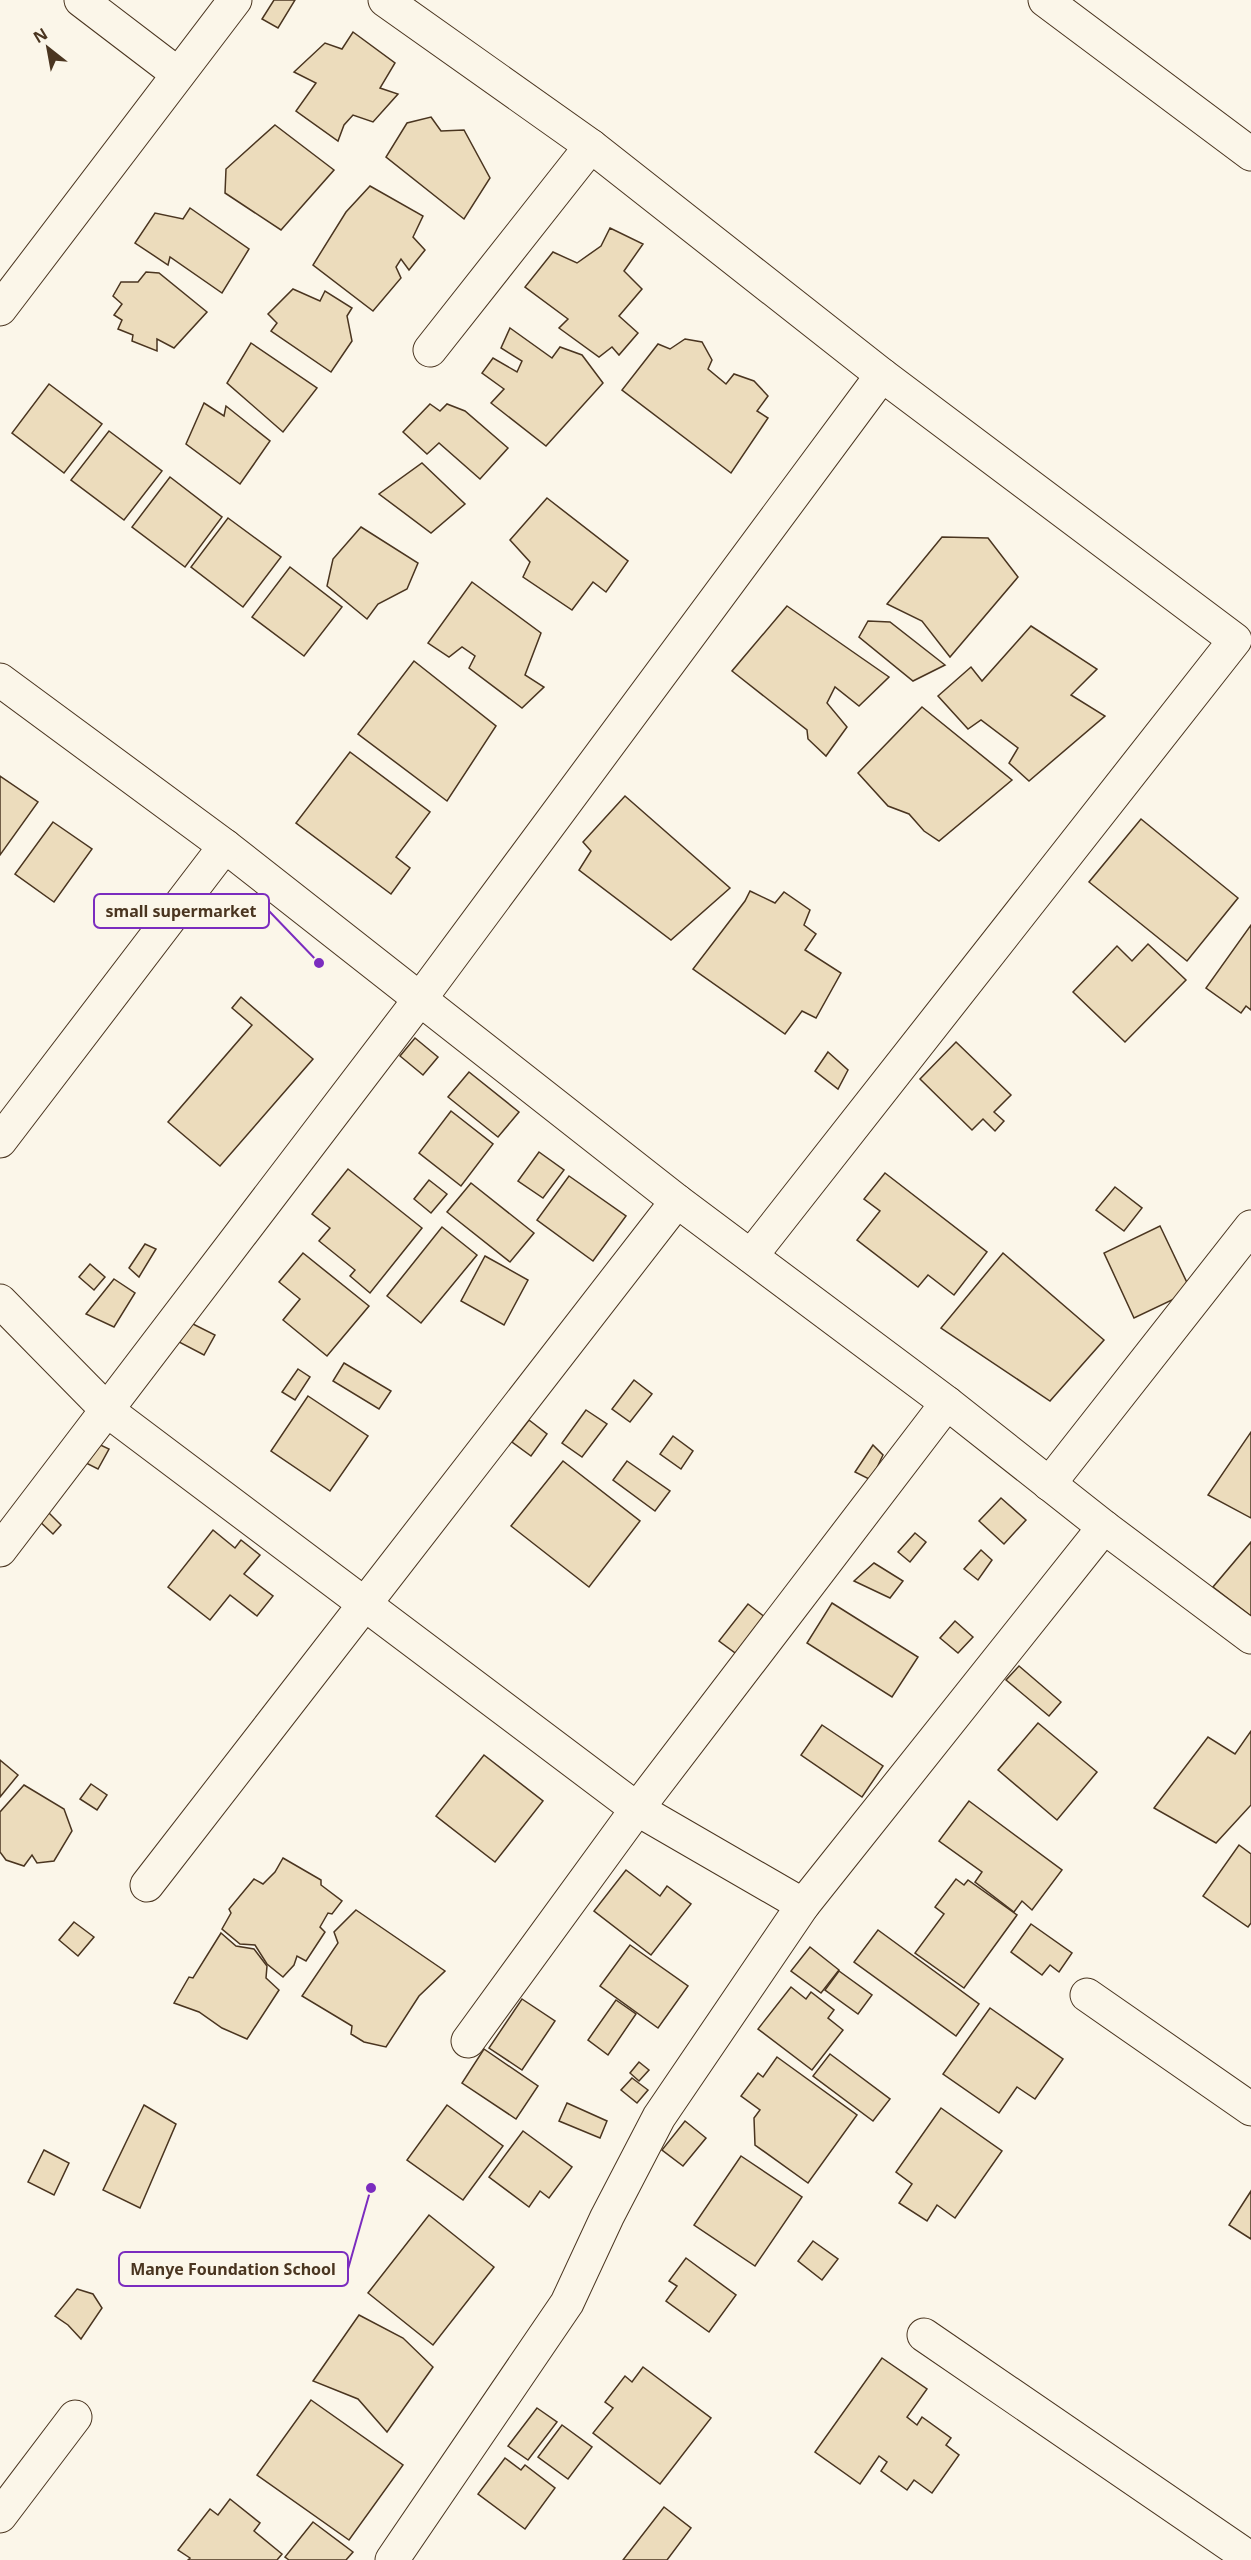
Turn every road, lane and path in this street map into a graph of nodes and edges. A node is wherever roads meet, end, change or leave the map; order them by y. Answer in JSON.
{"nodes":[{"id":1,"x":81,"y":0,"type":"edge"},
{"id":2,"x":236,"y":0,"type":"edge"},
{"id":3,"x":385,"y":0,"type":"edge"},
{"id":4,"x":1045,"y":0,"type":"edge"},
{"id":5,"x":178,"y":74,"type":"junction"},
{"id":6,"x":591,"y":146,"type":"junction"},
{"id":7,"x":1251,"y":154,"type":"edge"},
{"id":8,"x":0,"y":309,"type":"edge"},
{"id":9,"x":430,"y":350,"type":"dead end"},
{"id":10,"x":882,"y":375,"type":"junction"},
{"id":11,"x":1243,"y":630,"type":"edge"},
{"id":12,"x":0,"y":681,"type":"edge"},
{"id":13,"x":225,"y":846,"type":"junction"},
{"id":14,"x":420,"y":999,"type":"junction"},
{"id":15,"x":0,"y":1141,"type":"edge"},
{"id":16,"x":677,"y":1202,"type":"junction"},
{"id":17,"x":1251,"y":1227,"type":"edge"},
{"id":18,"x":751,"y":1256,"type":"junction"},
{"id":19,"x":0,"y":1301,"type":"edge"},
{"id":20,"x":947,"y":1403,"type":"junction"},
{"id":21,"x":108,"y":1411,"type":"junction"},
{"id":22,"x":1049,"y":1484,"type":"junction"},
{"id":23,"x":1104,"y":1527,"type":"junction"},
{"id":24,"x":0,"y":1550,"type":"edge"},
{"id":25,"x":366,"y":1604,"type":"junction"},
{"id":26,"x":1251,"y":1637,"type":"edge"},
{"id":27,"x":637,"y":1809,"type":"junction"},
{"id":28,"x":147,"y":1885,"type":"dead end"},
{"id":29,"x":803,"y":1905,"type":"junction"},
{"id":30,"x":1087,"y":1995,"type":"dead end"},
{"id":31,"x":468,"y":2041,"type":"dead end"},
{"id":32,"x":1251,"y":2109,"type":"edge"},
{"id":33,"x":924,"y":2335,"type":"dead end"},
{"id":34,"x":75,"y":2417,"type":"dead end"},
{"id":35,"x":0,"y":2516,"type":"edge"},
{"id":36,"x":1251,"y":2559,"type":"edge"},
{"id":37,"x":392,"y":2560,"type":"edge"}],
"edges":[{"from":1,"to":5,"type":"street"},
{"from":2,"to":5,"type":"street"},
{"from":3,"to":6,"type":"street"},
{"from":4,"to":7,"type":"street"},
{"from":5,"to":8,"type":"street"},
{"from":6,"to":9,"type":"street"},
{"from":6,"to":10,"type":"street"},
{"from":10,"to":11,"type":"street"},
{"from":10,"to":14,"type":"street"},
{"from":11,"to":18,"type":"street"},
{"from":12,"to":13,"type":"street"},
{"from":13,"to":14,"type":"street"},
{"from":13,"to":15,"type":"street"},
{"from":14,"to":16,"type":"street"},
{"from":14,"to":21,"type":"street"},
{"from":16,"to":18,"type":"street"},
{"from":16,"to":25,"type":"street"},
{"from":17,"to":22,"type":"street"},
{"from":18,"to":20,"type":"street"},
{"from":19,"to":21,"type":"street"},
{"from":20,"to":22,"type":"street"},
{"from":20,"to":27,"type":"street"},
{"from":21,"to":24,"type":"street"},
{"from":21,"to":25,"type":"street"},
{"from":22,"to":23,"type":"street"},
{"from":23,"to":26,"type":"street"},
{"from":23,"to":29,"type":"street"},
{"from":25,"to":27,"type":"street"},
{"from":25,"to":28,"type":"street"},
{"from":27,"to":29,"type":"street"},
{"from":27,"to":31,"type":"street"},
{"from":29,"to":37,"type":"street"},
{"from":30,"to":32,"type":"street"},
{"from":33,"to":36,"type":"street"},
{"from":34,"to":35,"type":"street"}]}
